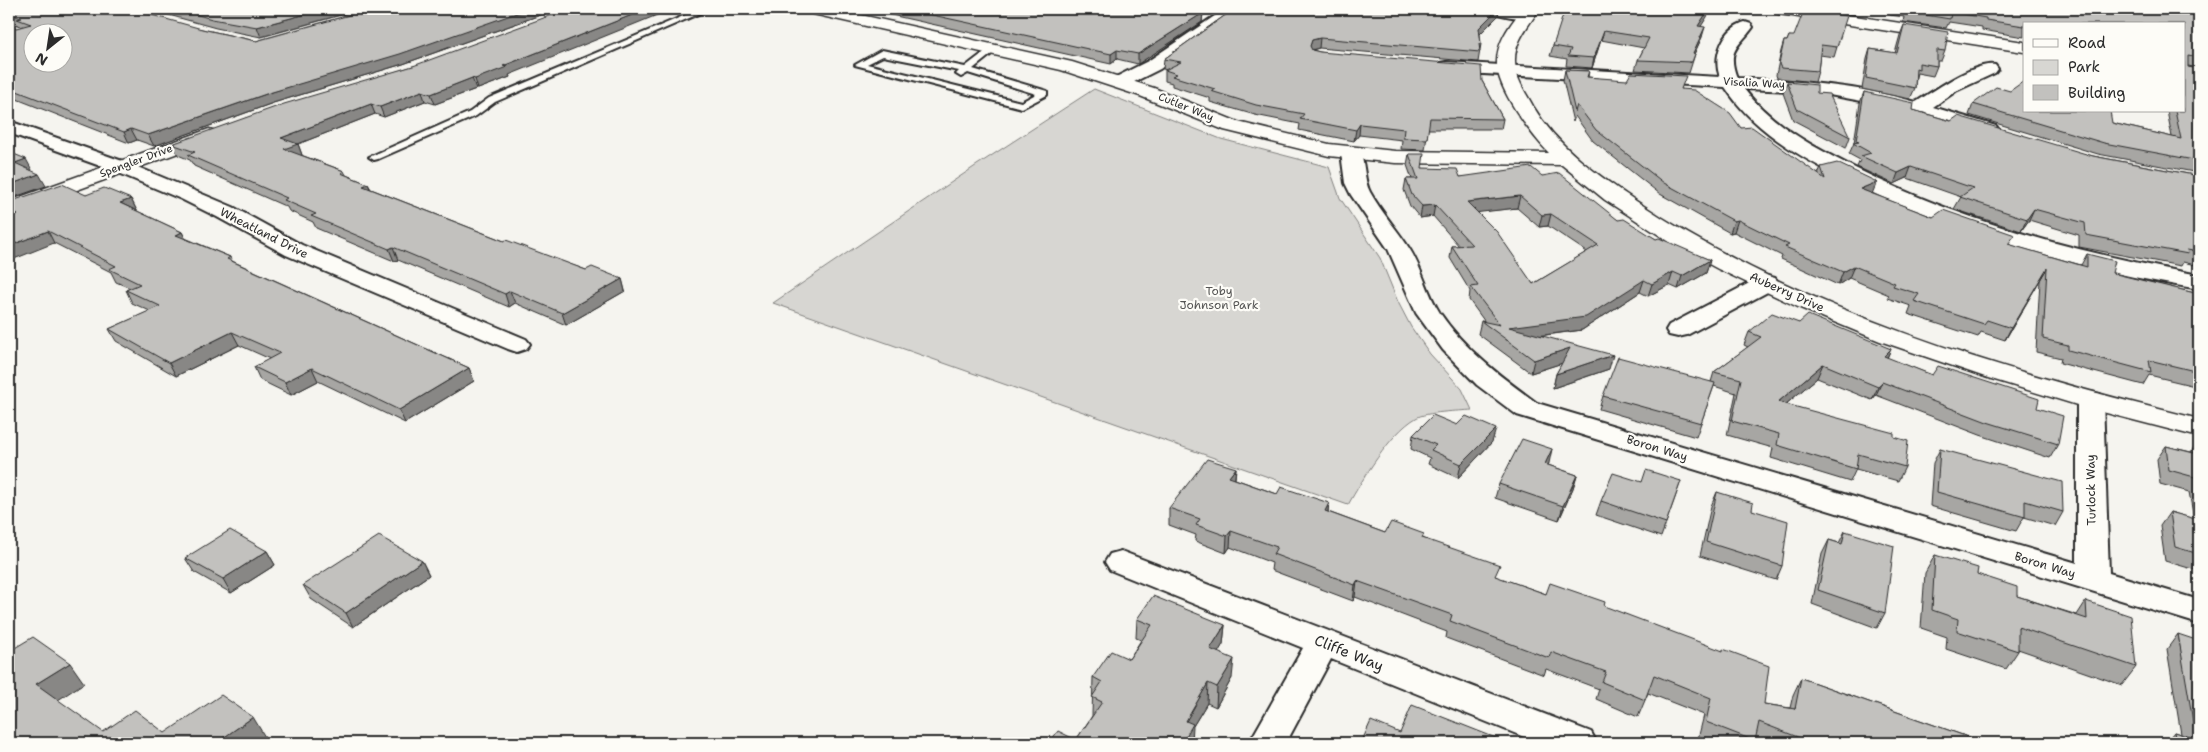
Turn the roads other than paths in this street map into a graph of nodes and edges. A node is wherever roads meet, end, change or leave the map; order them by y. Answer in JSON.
{"nodes":[{"id":1,"x":706,"y":9,"type":"edge"},
{"id":2,"x":813,"y":9,"type":"edge"},
{"id":3,"x":1235,"y":9,"type":"edge"},
{"id":4,"x":1494,"y":9,"type":"edge"},
{"id":5,"x":1779,"y":9,"type":"edge"},
{"id":6,"x":1529,"y":12,"type":"edge"},
{"id":7,"x":1203,"y":16,"type":"dead end"},
{"id":8,"x":1221,"y":19,"type":"junction"},
{"id":9,"x":1745,"y":28,"type":"dead end"},
{"id":10,"x":2023,"y":47,"type":"edge"},
{"id":11,"x":994,"y":49,"type":"junction"},
{"id":12,"x":1427,"y":65,"type":"edge"},
{"id":13,"x":1988,"y":69,"type":"dead end"},
{"id":14,"x":966,"y":70,"type":"junction"},
{"id":15,"x":1506,"y":70,"type":"junction"},
{"id":16,"x":1120,"y":82,"type":"junction"},
{"id":17,"x":1730,"y":82,"type":"junction"},
{"id":18,"x":944,"y":86,"type":"junction"},
{"id":19,"x":1920,"y":108,"type":"junction"},
{"id":20,"x":9,"y":127,"type":"edge"},
{"id":21,"x":228,"y":128,"type":"edge"},
{"id":22,"x":2002,"y":134,"type":"edge"},
{"id":23,"x":1351,"y":153,"type":"junction"},
{"id":24,"x":374,"y":156,"type":"dead end"},
{"id":25,"x":1564,"y":159,"type":"junction"},
{"id":26,"x":121,"y":167,"type":"junction"},
{"id":27,"x":9,"y":208,"type":"edge"},
{"id":28,"x":2199,"y":282,"type":"edge"},
{"id":29,"x":1767,"y":283,"type":"junction"},
{"id":30,"x":1678,"y":330,"type":"dead end"},
{"id":31,"x":517,"y":344,"type":"dead end"},
{"id":32,"x":2090,"y":400,"type":"junction"},
{"id":33,"x":2199,"y":428,"type":"edge"},
{"id":34,"x":1121,"y":562,"type":"dead end"},
{"id":35,"x":2092,"y":580,"type":"junction"},
{"id":36,"x":2199,"y":612,"type":"edge"},
{"id":37,"x":1323,"y":643,"type":"junction"},
{"id":38,"x":1267,"y":743,"type":"edge"},
{"id":39,"x":1578,"y":743,"type":"edge"}],
"edges":[{"from":1,"to":24,"type":"lane"},
{"from":2,"to":11,"type":"street","name":"Cutler Way"},
{"from":3,"to":8,"type":"street"},
{"from":4,"to":6,"type":"street"},
{"from":5,"to":10,"type":"street"},
{"from":6,"to":15,"type":"street"},
{"from":7,"to":8,"type":"street"},
{"from":8,"to":16,"type":"street"},
{"from":9,"to":17,"type":"street"},
{"from":11,"to":14,"type":"lane"},
{"from":11,"to":16,"type":"street","name":"Cutler Way"},
{"from":12,"to":15,"type":"street","name":"Visalia Way"},
{"from":13,"to":19,"type":"street"},
{"from":14,"to":18,"type":"lane"},
{"from":14,"to":18,"type":"lane"},
{"from":14,"to":18,"type":"lane"},
{"from":15,"to":17,"type":"street","name":"Visalia Way"},
{"from":15,"to":25,"type":"street","name":"Auberry Drive"},
{"from":16,"to":23,"type":"street","name":"Cutler Way"},
{"from":17,"to":19,"type":"street","name":"Visalia Way"},
{"from":17,"to":28,"type":"street"},
{"from":19,"to":22,"type":"street","name":"Visalia Way"},
{"from":20,"to":26,"type":"street","name":"Wheatland Drive"},
{"from":21,"to":26,"type":"street","name":"Spengler Drive"},
{"from":23,"to":25,"type":"street","name":"Cutler Way"},
{"from":23,"to":35,"type":"street","name":"Boron Way"},
{"from":25,"to":29,"type":"street","name":"Auberry Drive"},
{"from":26,"to":27,"type":"street","name":"Spengler Drive"},
{"from":26,"to":31,"type":"street","name":"Wheatland Drive"},
{"from":29,"to":30,"type":"street"},
{"from":29,"to":32,"type":"street","name":"Auberry Drive"},
{"from":32,"to":33,"type":"street","name":"Auberry Drive"},
{"from":32,"to":35,"type":"street","name":"Turlock Way"},
{"from":34,"to":37,"type":"street","name":"Cliffe Way"},
{"from":35,"to":36,"type":"street","name":"Boron Way"},
{"from":37,"to":38,"type":"street"},
{"from":37,"to":39,"type":"street","name":"Cliffe Way"}]}
